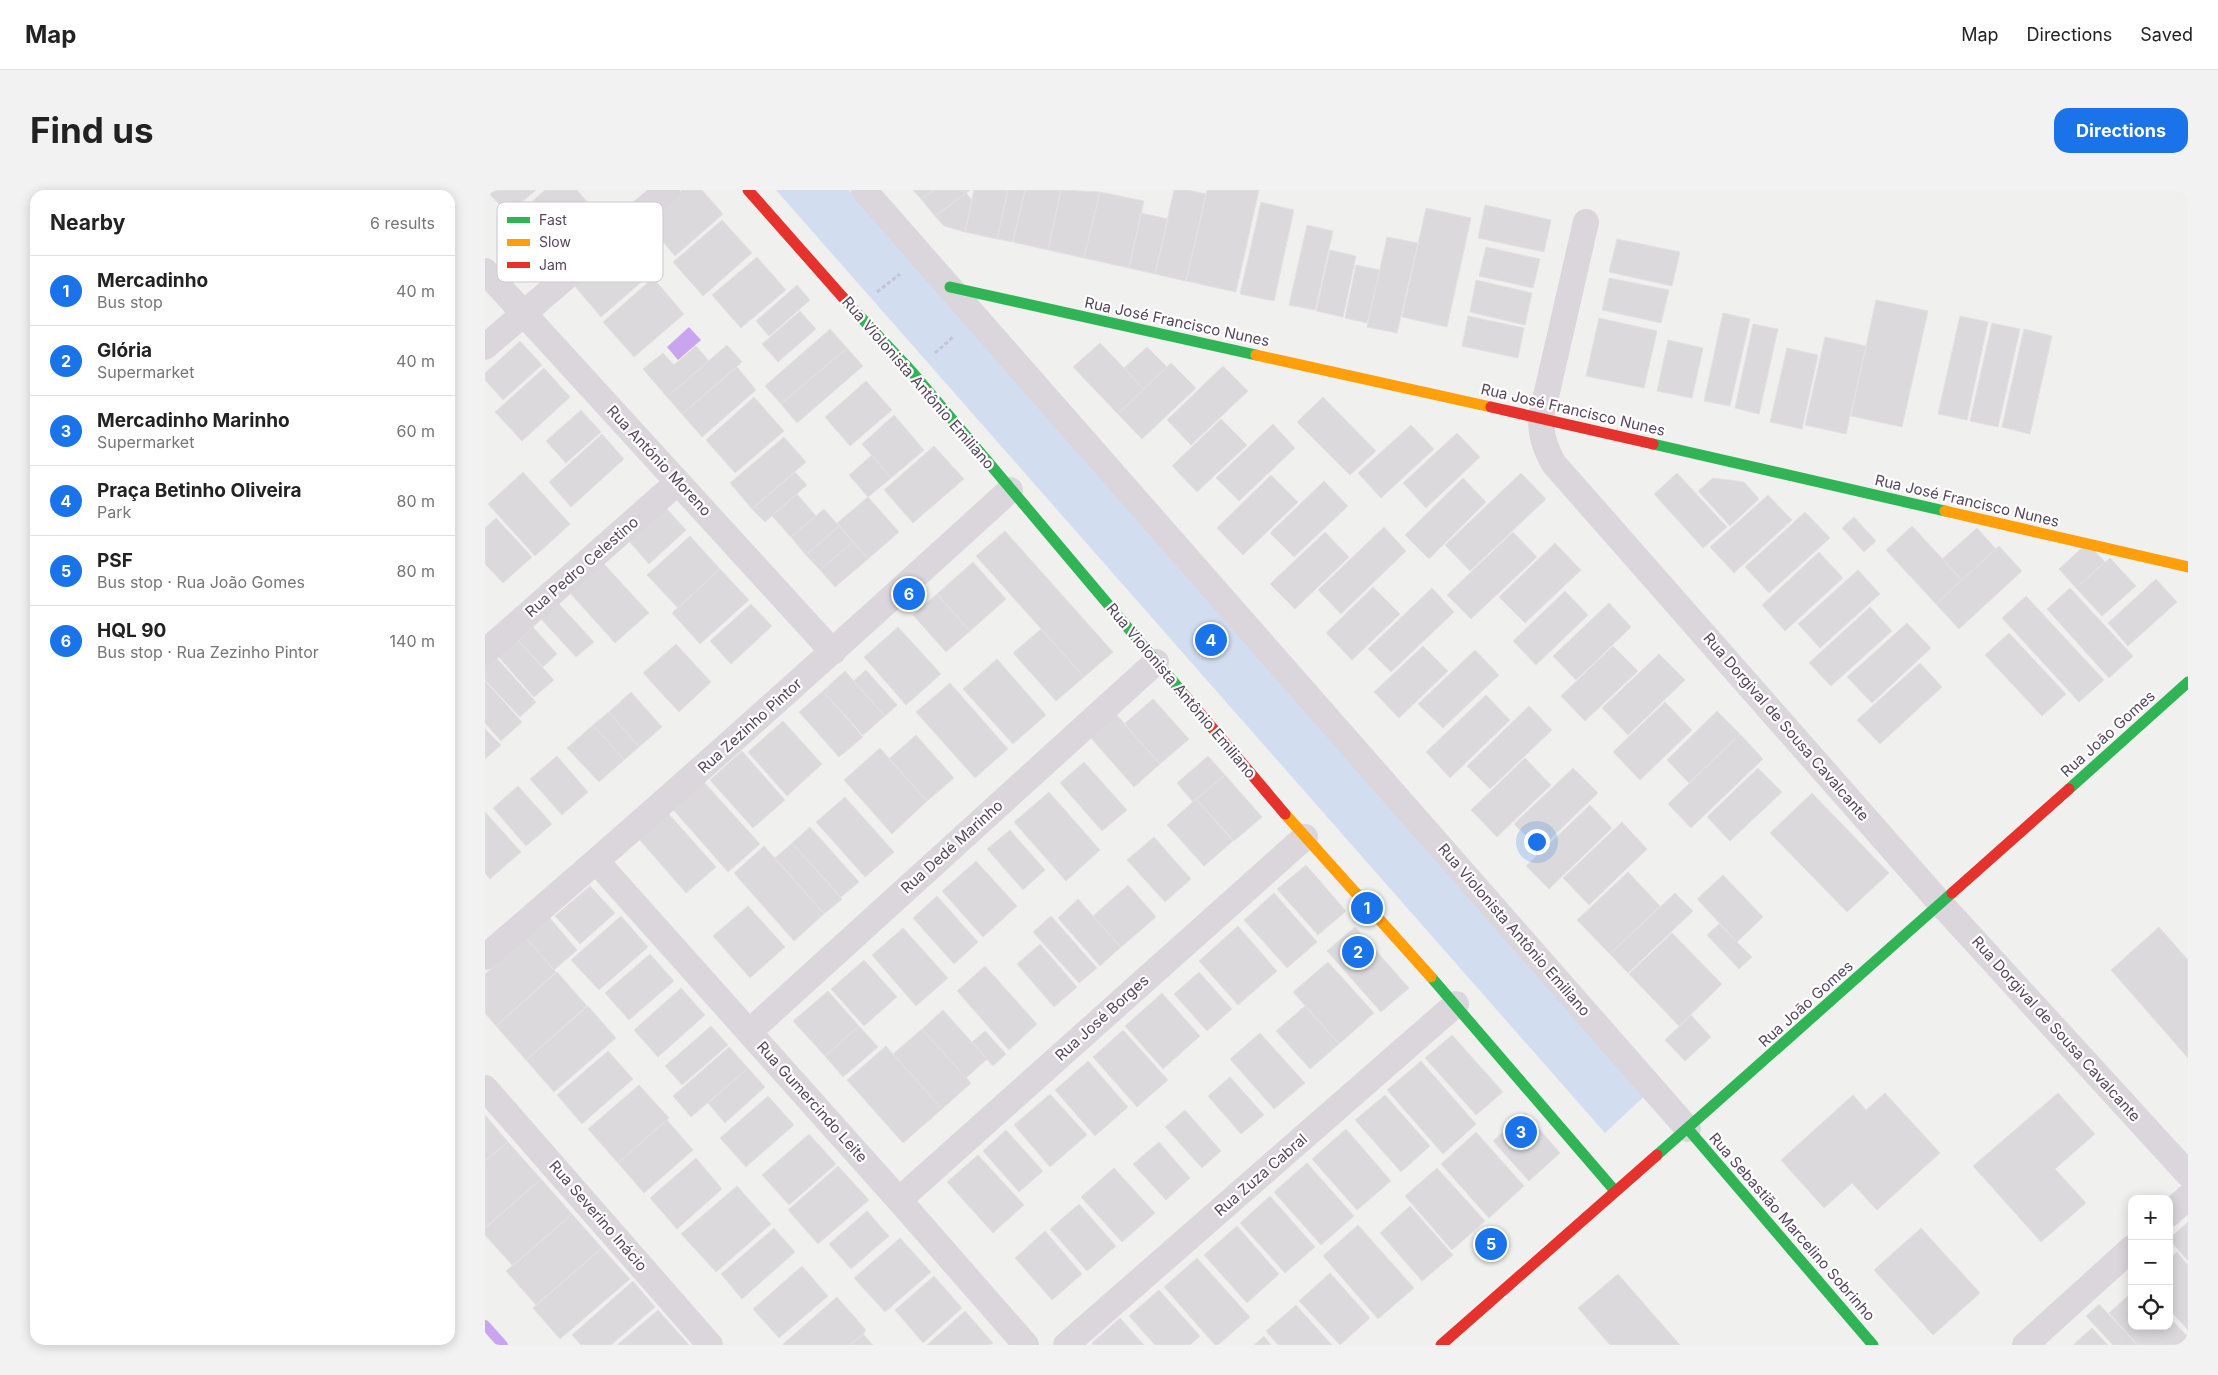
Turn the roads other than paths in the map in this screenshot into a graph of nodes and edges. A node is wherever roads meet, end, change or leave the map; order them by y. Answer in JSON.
{"nodes":[{"id":1,"x":667,"y":190,"type":"edge"},
{"id":2,"x":748,"y":190,"type":"edge"},
{"id":3,"x":864,"y":190,"type":"edge"},
{"id":4,"x":653,"y":202,"type":"edge"},
{"id":5,"x":1586,"y":222,"type":"dead end"},
{"id":6,"x":485,"y":271,"type":"edge"},
{"id":7,"x":560,"y":282,"type":"edge"},
{"id":8,"x":949,"y":287,"type":"junction"},
{"id":9,"x":523,"y":314,"type":"junction"},
{"id":10,"x":485,"y":347,"type":"edge"},
{"id":11,"x":1541,"y":418,"type":"junction"},
{"id":12,"x":678,"y":482,"type":"junction"},
{"id":13,"x":1010,"y":490,"type":"junction"},
{"id":14,"x":2188,"y":567,"type":"edge"},
{"id":15,"x":485,"y":652,"type":"edge"},
{"id":16,"x":833,"y":652,"type":"junction"},
{"id":17,"x":1155,"y":662,"type":"junction"},
{"id":18,"x":2188,"y":682,"type":"edge"},
{"id":19,"x":1305,"y":837,"type":"junction"},
{"id":20,"x":597,"y":862,"type":"junction"},
{"id":21,"x":1941,"y":904,"type":"junction"},
{"id":22,"x":485,"y":957,"type":"edge"},
{"id":23,"x":1456,"y":1004,"type":"junction"},
{"id":24,"x":749,"y":1032,"type":"junction"},
{"id":25,"x":485,"y":1088,"type":"edge"},
{"id":26,"x":1688,"y":1130,"type":"junction"},
{"id":27,"x":2188,"y":1174,"type":"edge"},
{"id":28,"x":1615,"y":1191,"type":"junction"},
{"id":29,"x":2188,"y":1197,"type":"edge"},
{"id":30,"x":899,"y":1200,"type":"junction"},
{"id":31,"x":2173,"y":1210,"type":"edge"},
{"id":32,"x":2128,"y":1252,"type":"edge"},
{"id":33,"x":710,"y":1345,"type":"edge"},
{"id":34,"x":1026,"y":1345,"type":"edge"},
{"id":35,"x":1067,"y":1345,"type":"edge"},
{"id":36,"x":1441,"y":1345,"type":"edge"},
{"id":37,"x":1873,"y":1345,"type":"edge"},
{"id":38,"x":2025,"y":1345,"type":"edge"}],
"edges":[{"from":1,"to":4,"type":"street"},
{"from":2,"to":13,"type":"street","name":"Rua Violonista Antônio Emiliano"},
{"from":3,"to":8,"type":"street","name":"Rua Violonista Antônio Emiliano"},
{"from":5,"to":11,"type":"street","name":"Rua Dorgival de Sousa Cavalcante"},
{"from":6,"to":9,"type":"street","name":"Rua António Moreno"},
{"from":7,"to":9,"type":"street"},
{"from":8,"to":11,"type":"street","name":"Rua José Francisco Nunes"},
{"from":8,"to":26,"type":"street","name":"Rua Violonista Antônio Emiliano"},
{"from":9,"to":10,"type":"street"},
{"from":9,"to":12,"type":"street","name":"Rua António Moreno"},
{"from":11,"to":14,"type":"street","name":"Rua José Francisco Nunes"},
{"from":11,"to":21,"type":"street","name":"Rua Dorgival de Sousa Cavalcante"},
{"from":12,"to":15,"type":"street","name":"Rua Pedro Celestino"},
{"from":12,"to":16,"type":"street","name":"Rua António Moreno"},
{"from":13,"to":16,"type":"street","name":"Rua Zezinho Pintor"},
{"from":13,"to":17,"type":"street","name":"Rua Violonista Antônio Emiliano"},
{"from":16,"to":20,"type":"street","name":"Rua Zezinho Pintor"},
{"from":17,"to":19,"type":"street","name":"Rua Violonista Antônio Emiliano"},
{"from":17,"to":24,"type":"street","name":"Rua Dedé Marinho"},
{"from":18,"to":21,"type":"street","name":"Rua João Gomes"},
{"from":19,"to":23,"type":"street","name":"Rua Violonista Antônio Emiliano"},
{"from":19,"to":30,"type":"street","name":"Rua José Borges"},
{"from":20,"to":22,"type":"street","name":"Rua Zezinho Pintor"},
{"from":20,"to":24,"type":"street","name":"Rua Gumercindo Leite"},
{"from":21,"to":26,"type":"street","name":"Rua João Gomes"},
{"from":21,"to":27,"type":"street","name":"Rua Dorgival de Sousa Cavalcante"},
{"from":23,"to":28,"type":"street","name":"Rua Violonista Antônio Emiliano"},
{"from":23,"to":35,"type":"street","name":"Rua Zuza Cabral"},
{"from":24,"to":30,"type":"street","name":"Rua Gumercindo Leite"},
{"from":25,"to":33,"type":"street","name":"Rua Severino Inácio"},
{"from":26,"to":28,"type":"street","name":"Rua João Gomes"},
{"from":26,"to":37,"type":"street","name":"Rua Sebastião Marcelino Sobrinho"},
{"from":28,"to":36,"type":"street","name":"Rua João Gomes"},
{"from":29,"to":31,"type":"street"},
{"from":30,"to":34,"type":"street","name":"Rua Gumercindo Leite"},
{"from":32,"to":38,"type":"street"}]}
